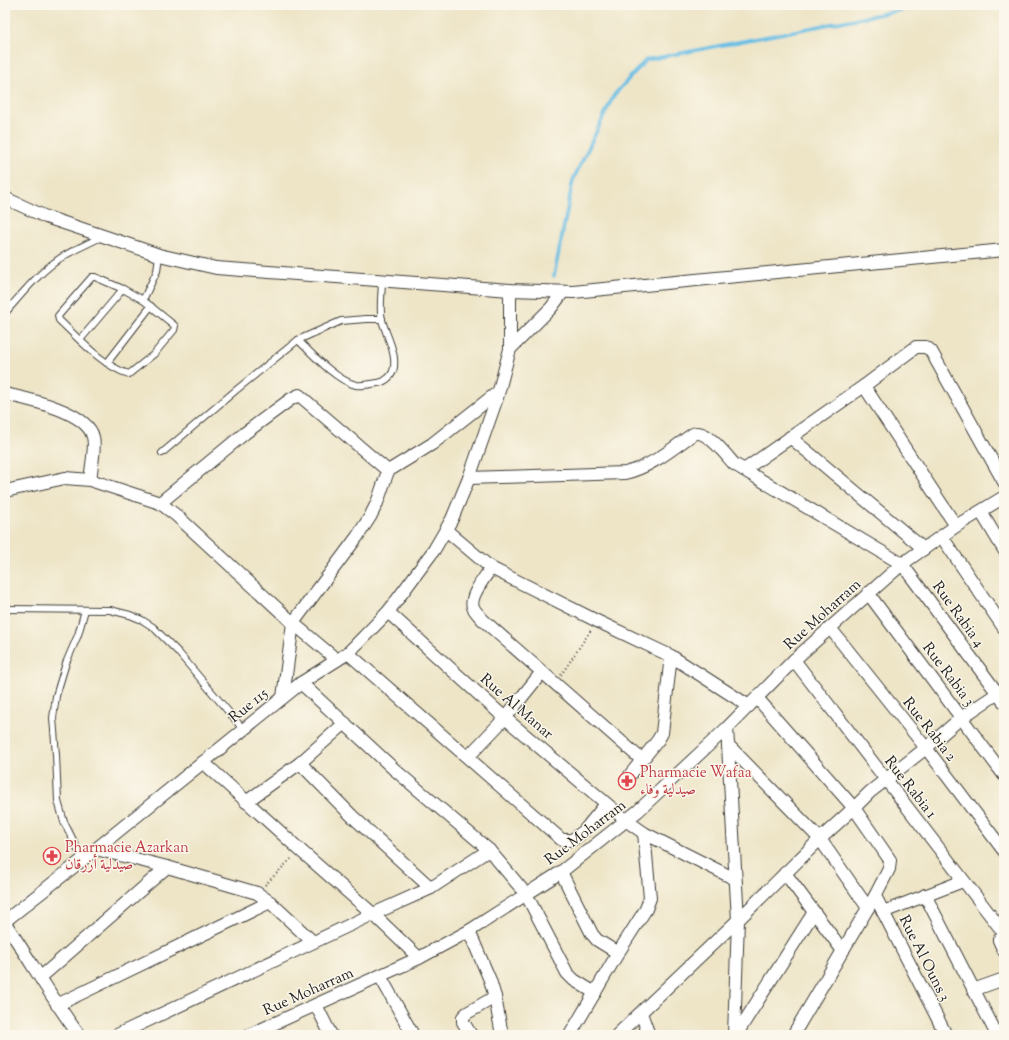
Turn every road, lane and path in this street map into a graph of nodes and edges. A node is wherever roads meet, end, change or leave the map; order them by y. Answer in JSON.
{"nodes":[{"id":1,"x":5,"y":198,"type":"edge"},
{"id":2,"x":103,"y":236,"type":"junction"},
{"id":3,"x":1004,"y":250,"type":"edge"},
{"id":4,"x":159,"y":255,"type":"junction"},
{"id":5,"x":381,"y":280,"type":"junction"},
{"id":6,"x":123,"y":289,"type":"junction"},
{"id":7,"x":510,"y":290,"type":"junction"},
{"id":8,"x":563,"y":292,"type":"junction"},
{"id":9,"x":143,"y":300,"type":"junction"},
{"id":10,"x":151,"y":306,"type":"junction"},
{"id":11,"x":5,"y":313,"type":"edge"},
{"id":12,"x":380,"y":319,"type":"junction"},
{"id":13,"x":80,"y":340,"type":"junction"},
{"id":14,"x":298,"y":340,"type":"junction"},
{"id":15,"x":510,"y":349,"type":"junction"},
{"id":16,"x":106,"y":363,"type":"junction"},
{"id":17,"x":864,"y":386,"type":"junction"},
{"id":18,"x":498,"y":392,"type":"junction"},
{"id":19,"x":5,"y":394,"type":"edge"},
{"id":20,"x":790,"y":437,"type":"junction"},
{"id":21,"x":162,"y":453,"type":"dead end"},
{"id":22,"x":744,"y":470,"type":"junction"},
{"id":23,"x":388,"y":471,"type":"junction"},
{"id":24,"x":469,"y":478,"type":"junction"},
{"id":25,"x":90,"y":480,"type":"junction"},
{"id":26,"x":1004,"y":482,"type":"edge"},
{"id":27,"x":5,"y":491,"type":"edge"},
{"id":28,"x":1004,"y":497,"type":"edge"},
{"id":29,"x":160,"y":503,"type":"junction"},
{"id":30,"x":981,"y":512,"type":"junction"},
{"id":31,"x":956,"y":526,"type":"junction"},
{"id":32,"x":446,"y":530,"type":"junction"},
{"id":33,"x":942,"y":537,"type":"junction"},
{"id":34,"x":924,"y":549,"type":"junction"},
{"id":35,"x":1004,"y":550,"type":"edge"},
{"id":36,"x":902,"y":564,"type":"junction"},
{"id":37,"x":491,"y":568,"type":"junction"},
{"id":38,"x":868,"y":593,"type":"junction"},
{"id":39,"x":5,"y":609,"type":"edge"},
{"id":40,"x":85,"y":610,"type":"junction"},
{"id":41,"x":388,"y":612,"type":"junction"},
{"id":42,"x":597,"y":621,"type":"junction"},
{"id":43,"x":293,"y":623,"type":"junction"},
{"id":44,"x":830,"y":628,"type":"junction"},
{"id":45,"x":1004,"y":628,"type":"edge"},
{"id":46,"x":348,"y":653,"type":"junction"},
{"id":47,"x":671,"y":656,"type":"junction"},
{"id":48,"x":337,"y":660,"type":"junction"},
{"id":49,"x":794,"y":660,"type":"junction"},
{"id":50,"x":542,"y":672,"type":"junction"},
{"id":51,"x":301,"y":683,"type":"junction"},
{"id":52,"x":556,"y":683,"type":"junction"},
{"id":53,"x":1002,"y":694,"type":"edge"},
{"id":54,"x":283,"y":697,"type":"junction"},
{"id":55,"x":753,"y":702,"type":"junction"},
{"id":56,"x":505,"y":718,"type":"junction"},
{"id":57,"x":961,"y":718,"type":"junction"},
{"id":58,"x":345,"y":723,"type":"junction"},
{"id":59,"x":727,"y":728,"type":"junction"},
{"id":60,"x":243,"y":729,"type":"junction"},
{"id":61,"x":728,"y":744,"type":"junction"},
{"id":62,"x":926,"y":748,"type":"junction"},
{"id":63,"x":468,"y":757,"type":"junction"},
{"id":64,"x":642,"y":760,"type":"junction"},
{"id":65,"x":203,"y":762,"type":"junction"},
{"id":66,"x":300,"y":763,"type":"junction"},
{"id":67,"x":630,"y":775,"type":"dead end"},
{"id":68,"x":1004,"y":775,"type":"edge"},
{"id":69,"x":884,"y":779,"type":"junction"},
{"id":70,"x":246,"y":802,"type":"junction"},
{"id":71,"x":606,"y":804,"type":"junction"},
{"id":72,"x":854,"y":808,"type":"junction"},
{"id":73,"x":627,"y":821,"type":"junction"},
{"id":74,"x":644,"y":833,"type":"junction"},
{"id":75,"x":820,"y":839,"type":"junction"},
{"id":76,"x":96,"y":849,"type":"junction"},
{"id":77,"x":300,"y":850,"type":"junction"},
{"id":78,"x":489,"y":850,"type":"junction"},
{"id":79,"x":1004,"y":851,"type":"edge"},
{"id":80,"x":83,"y":860,"type":"junction"},
{"id":81,"x":167,"y":867,"type":"junction"},
{"id":82,"x":561,"y":872,"type":"junction"},
{"id":83,"x":785,"y":873,"type":"junction"},
{"id":84,"x":735,"y":879,"type":"junction"},
{"id":85,"x":963,"y":881,"type":"junction"},
{"id":86,"x":431,"y":888,"type":"junction"},
{"id":87,"x":256,"y":893,"type":"junction"},
{"id":88,"x":526,"y":894,"type":"junction"},
{"id":89,"x":925,"y":895,"type":"junction"},
{"id":90,"x":875,"y":896,"type":"junction"},
{"id":91,"x":270,"y":902,"type":"junction"},
{"id":92,"x":868,"y":908,"type":"junction"},
{"id":93,"x":814,"y":912,"type":"junction"},
{"id":94,"x":883,"y":912,"type":"junction"},
{"id":95,"x":373,"y":914,"type":"junction"},
{"id":96,"x":738,"y":920,"type":"junction"},
{"id":97,"x":5,"y":922,"type":"edge"},
{"id":98,"x":469,"y":931,"type":"junction"},
{"id":99,"x":1003,"y":935,"type":"edge"},
{"id":100,"x":313,"y":942,"type":"junction"},
{"id":101,"x":843,"y":951,"type":"junction"},
{"id":102,"x":1004,"y":951,"type":"edge"},
{"id":103,"x":618,"y":953,"type":"junction"},
{"id":104,"x":419,"y":958,"type":"junction"},
{"id":105,"x":380,"y":976,"type":"junction"},
{"id":106,"x":41,"y":977,"type":"junction"},
{"id":107,"x":1004,"y":979,"type":"edge"},
{"id":108,"x":973,"y":990,"type":"junction"},
{"id":109,"x":594,"y":993,"type":"junction"},
{"id":110,"x":495,"y":997,"type":"junction"},
{"id":111,"x":57,"y":1005,"type":"junction"},
{"id":112,"x":316,"y":1005,"type":"junction"},
{"id":113,"x":641,"y":1013,"type":"junction"},
{"id":114,"x":267,"y":1031,"type":"edge"},
{"id":115,"x":79,"y":1035,"type":"edge"},
{"id":116,"x":117,"y":1035,"type":"edge"},
{"id":117,"x":249,"y":1035,"type":"edge"},
{"id":118,"x":331,"y":1035,"type":"edge"},
{"id":119,"x":413,"y":1035,"type":"edge"},
{"id":120,"x":471,"y":1035,"type":"edge"},
{"id":121,"x":502,"y":1035,"type":"edge"},
{"id":122,"x":570,"y":1035,"type":"edge"},
{"id":123,"x":617,"y":1035,"type":"edge"},
{"id":124,"x":649,"y":1035,"type":"edge"},
{"id":125,"x":735,"y":1035,"type":"edge"},
{"id":126,"x":793,"y":1035,"type":"edge"},
{"id":127,"x":946,"y":1035,"type":"edge"},
{"id":128,"x":997,"y":1035,"type":"edge"}],
"edges":[{"from":1,"to":2,"type":"street"},
{"from":2,"to":4,"type":"street"},
{"from":2,"to":11,"type":"lane"},
{"from":3,"to":8,"type":"street"},
{"from":4,"to":5,"type":"street"},
{"from":4,"to":9,"type":"lane"},
{"from":5,"to":7,"type":"street"},
{"from":5,"to":12,"type":"lane"},
{"from":6,"to":9,"type":"lane"},
{"from":6,"to":13,"type":"lane"},
{"from":6,"to":13,"type":"lane"},
{"from":7,"to":8,"type":"street"},
{"from":7,"to":15,"type":"street"},
{"from":8,"to":15,"type":"street"},
{"from":9,"to":10,"type":"lane"},
{"from":10,"to":16,"type":"lane"},
{"from":10,"to":16,"type":"lane"},
{"from":12,"to":14,"type":"lane"},
{"from":12,"to":14,"type":"lane"},
{"from":13,"to":16,"type":"lane"},
{"from":14,"to":21,"type":"lane"},
{"from":15,"to":18,"type":"street","name":"Rue 115"},
{"from":17,"to":20,"type":"street"},
{"from":17,"to":26,"type":"street"},
{"from":17,"to":31,"type":"street"},
{"from":18,"to":23,"type":"street"},
{"from":18,"to":24,"type":"street","name":"Rue 115"},
{"from":19,"to":25,"type":"street"},
{"from":20,"to":22,"type":"street"},
{"from":20,"to":34,"type":"street"},
{"from":22,"to":24,"type":"street"},
{"from":22,"to":36,"type":"street"},
{"from":23,"to":29,"type":"street"},
{"from":23,"to":43,"type":"street"},
{"from":24,"to":32,"type":"street","name":"Rue 115"},
{"from":25,"to":27,"type":"street"},
{"from":25,"to":29,"type":"street"},
{"from":28,"to":30,"type":"street","name":"Rue Moharram"},
{"from":29,"to":43,"type":"street"},
{"from":30,"to":31,"type":"street","name":"Rue Moharram"},
{"from":30,"to":35,"type":"street"},
{"from":31,"to":33,"type":"street","name":"Rue Moharram"},
{"from":32,"to":37,"type":"street"},
{"from":32,"to":41,"type":"street","name":"Rue 115"},
{"from":33,"to":34,"type":"street","name":"Rue Moharram"},
{"from":33,"to":45,"type":"street"},
{"from":34,"to":36,"type":"street","name":"Rue Moharram"},
{"from":36,"to":38,"type":"street","name":"Rue Moharram"},
{"from":36,"to":53,"type":"street","name":"Rue Rabia 4"},
{"from":37,"to":42,"type":"street"},
{"from":37,"to":50,"type":"street"},
{"from":38,"to":44,"type":"street","name":"Rue Moharram"},
{"from":38,"to":57,"type":"street","name":"Rue Rabia 3"},
{"from":39,"to":40,"type":"lane"},
{"from":40,"to":60,"type":"lane"},
{"from":40,"to":80,"type":"lane"},
{"from":41,"to":46,"type":"street","name":"Rue 115"},
{"from":41,"to":56,"type":"street","name":"Rue Al Manar"},
{"from":42,"to":47,"type":"street"},
{"from":42,"to":52,"type":"path"},
{"from":43,"to":48,"type":"street"},
{"from":43,"to":54,"type":"street"},
{"from":44,"to":49,"type":"street","name":"Rue Moharram"},
{"from":44,"to":62,"type":"street","name":"Rue Rabia 2"},
{"from":46,"to":48,"type":"street","name":"Rue 115"},
{"from":46,"to":63,"type":"street"},
{"from":47,"to":55,"type":"street"},
{"from":47,"to":64,"type":"street"},
{"from":48,"to":51,"type":"street","name":"Rue 115"},
{"from":49,"to":55,"type":"street","name":"Rue Moharram"},
{"from":49,"to":69,"type":"street","name":"Rue Rabia 1"},
{"from":50,"to":52,"type":"street"},
{"from":50,"to":56,"type":"street"},
{"from":51,"to":54,"type":"street","name":"Rue 115"},
{"from":51,"to":58,"type":"street"},
{"from":52,"to":64,"type":"street"},
{"from":53,"to":57,"type":"street"},
{"from":54,"to":60,"type":"street","name":"Rue 115"},
{"from":55,"to":59,"type":"street","name":"Rue Moharram"},
{"from":55,"to":72,"type":"street"},
{"from":56,"to":63,"type":"street"},
{"from":56,"to":71,"type":"street","name":"Rue Al Manar"},
{"from":57,"to":62,"type":"street"},
{"from":57,"to":68,"type":"street","name":"Rue Rabia 3"},
{"from":58,"to":66,"type":"street"},
{"from":58,"to":78,"type":"street"},
{"from":59,"to":61,"type":"street"},
{"from":59,"to":73,"type":"street","name":"Rue Moharram"},
{"from":60,"to":65,"type":"street","name":"Rue 115"},
{"from":61,"to":75,"type":"street"},
{"from":61,"to":84,"type":"street"},
{"from":62,"to":69,"type":"street"},
{"from":62,"to":79,"type":"street","name":"Rue Rabia 2"},
{"from":63,"to":71,"type":"street"},
{"from":64,"to":67,"type":"street"},
{"from":65,"to":70,"type":"street"},
{"from":65,"to":76,"type":"street","name":"Rue 115"},
{"from":66,"to":70,"type":"street"},
{"from":66,"to":86,"type":"street"},
{"from":69,"to":72,"type":"street"},
{"from":69,"to":85,"type":"street","name":"Rue Rabia 1"},
{"from":70,"to":77,"type":"street"},
{"from":71,"to":73,"type":"street","name":"Rue Al Manar"},
{"from":72,"to":75,"type":"street"},
{"from":72,"to":90,"type":"street"},
{"from":73,"to":74,"type":"street","name":"Rue Al Manar"},
{"from":73,"to":82,"type":"street","name":"Rue Moharram"},
{"from":74,"to":84,"type":"street","name":"Rue Al Manar"},
{"from":74,"to":103,"type":"street"},
{"from":75,"to":83,"type":"street"},
{"from":75,"to":92,"type":"street"},
{"from":76,"to":80,"type":"street","name":"Rue 115"},
{"from":76,"to":81,"type":"street"},
{"from":77,"to":87,"type":"path"},
{"from":77,"to":95,"type":"street"},
{"from":78,"to":86,"type":"street"},
{"from":78,"to":88,"type":"street"},
{"from":80,"to":97,"type":"street","name":"Rue 115"},
{"from":81,"to":87,"type":"street"},
{"from":81,"to":106,"type":"street"},
{"from":82,"to":88,"type":"street","name":"Rue Moharram"},
{"from":82,"to":103,"type":"street"},
{"from":83,"to":93,"type":"street"},
{"from":83,"to":96,"type":"street"},
{"from":84,"to":96,"type":"street"},
{"from":85,"to":89,"type":"street"},
{"from":85,"to":99,"type":"street","name":"Rue Rabia 1"},
{"from":86,"to":95,"type":"street"},
{"from":87,"to":91,"type":"street"},
{"from":88,"to":98,"type":"street","name":"Rue Moharram"},
{"from":88,"to":109,"type":"street"},
{"from":89,"to":94,"type":"street"},
{"from":89,"to":108,"type":"street"},
{"from":90,"to":92,"type":"street"},
{"from":90,"to":94,"type":"street","name":"Rue Al Ouns 3"},
{"from":91,"to":100,"type":"street"},
{"from":91,"to":111,"type":"street"},
{"from":92,"to":101,"type":"street"},
{"from":93,"to":101,"type":"street"},
{"from":93,"to":125,"type":"street"},
{"from":94,"to":127,"type":"street","name":"Rue Al Ouns 3"},
{"from":95,"to":100,"type":"street"},
{"from":95,"to":104,"type":"street"},
{"from":96,"to":113,"type":"street"},
{"from":96,"to":125,"type":"street"},
{"from":97,"to":106,"type":"street"},
{"from":98,"to":104,"type":"street","name":"Rue Moharram"},
{"from":98,"to":110,"type":"street"},
{"from":99,"to":102,"type":"street"},
{"from":100,"to":116,"type":"street"},
{"from":101,"to":126,"type":"street"},
{"from":103,"to":109,"type":"street"},
{"from":104,"to":105,"type":"street","name":"Rue Moharram"},
{"from":105,"to":112,"type":"street","name":"Rue Moharram"},
{"from":105,"to":119,"type":"street"},
{"from":106,"to":111,"type":"street"},
{"from":107,"to":108,"type":"street"},
{"from":108,"to":128,"type":"street"},
{"from":109,"to":122,"type":"street"},
{"from":110,"to":120,"type":"street"},
{"from":110,"to":121,"type":"street"},
{"from":111,"to":115,"type":"street"},
{"from":112,"to":114,"type":"street","name":"Rue Moharram"},
{"from":112,"to":118,"type":"street"},
{"from":113,"to":123,"type":"street"},
{"from":113,"to":124,"type":"street"},
{"from":114,"to":117,"type":"street","name":"Rue Moharram"}]}
